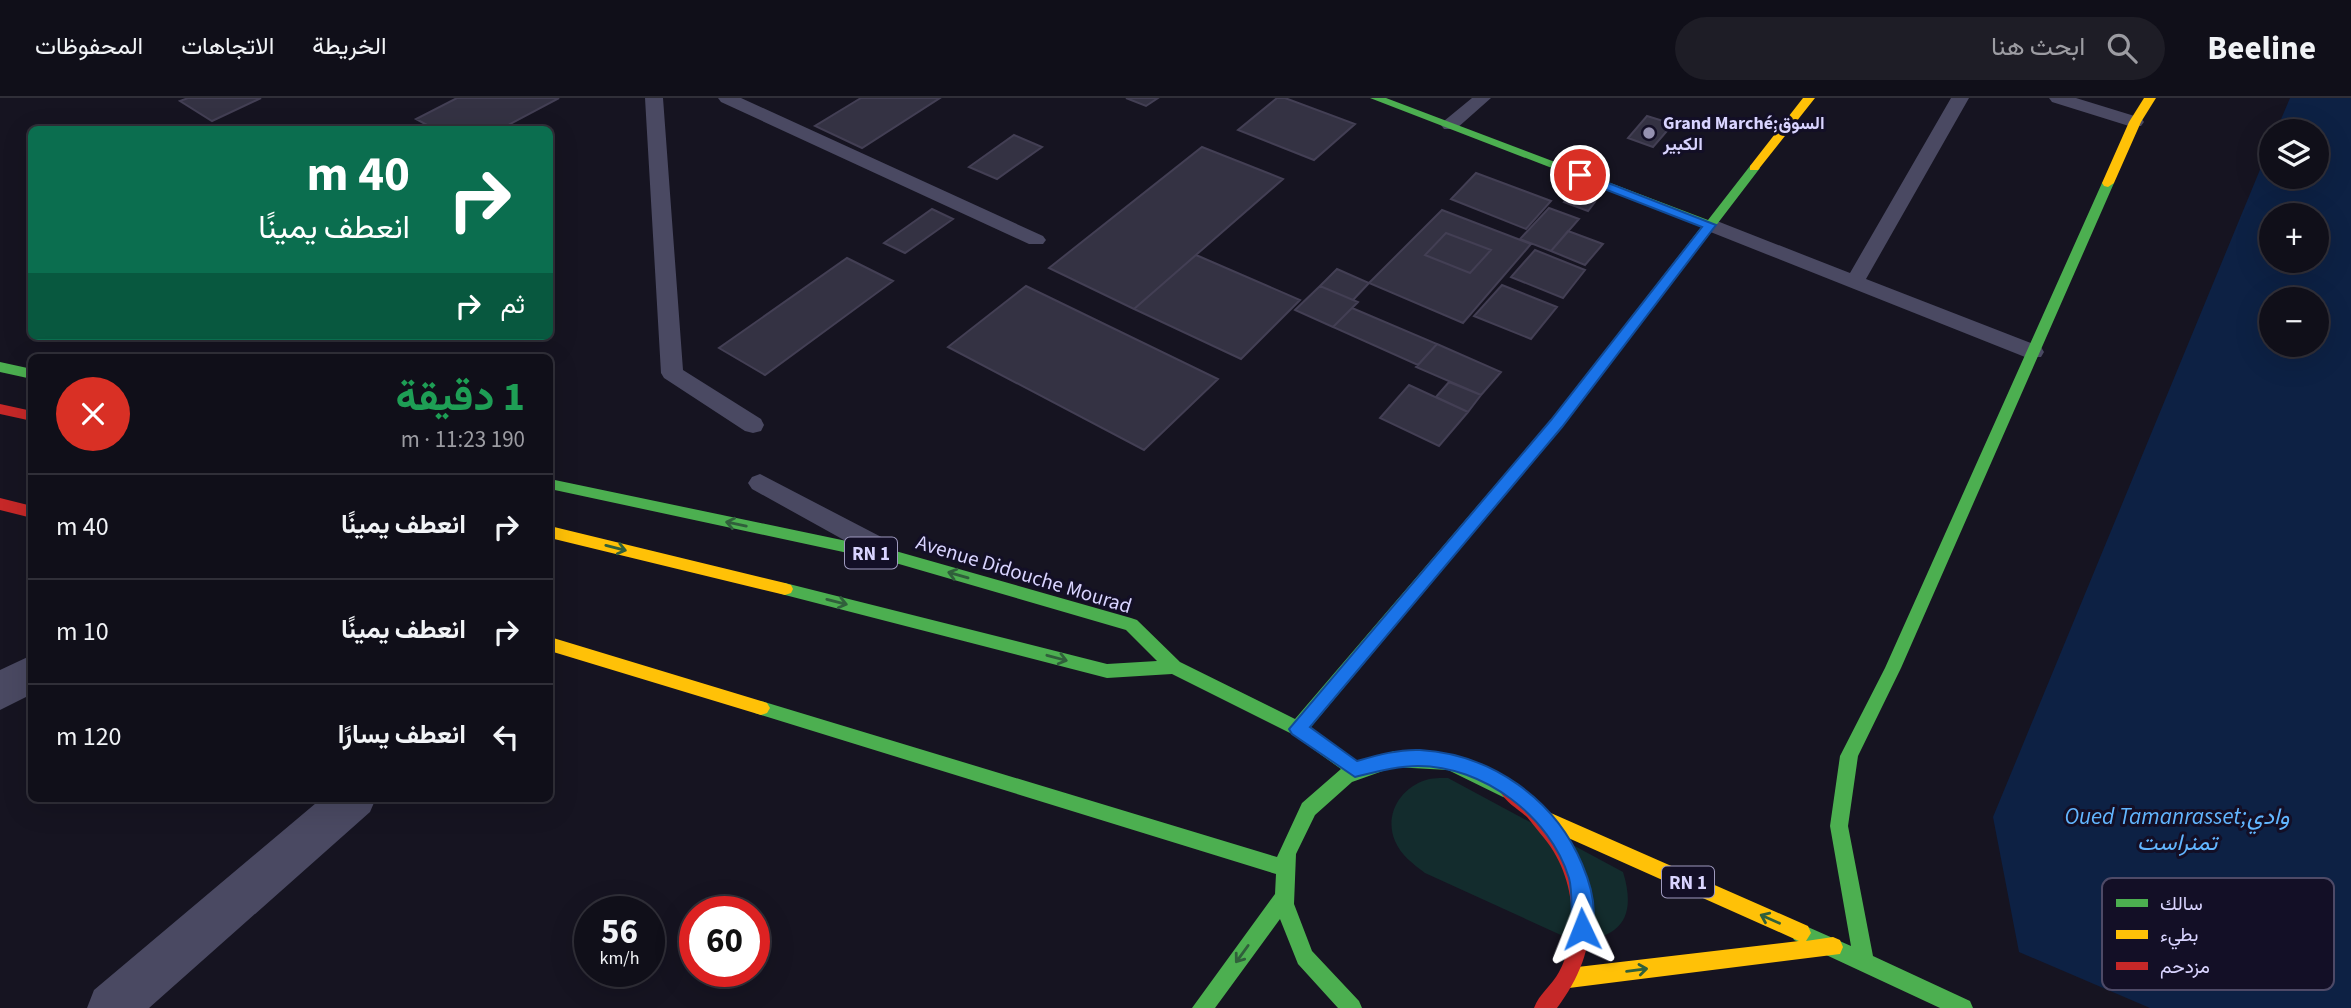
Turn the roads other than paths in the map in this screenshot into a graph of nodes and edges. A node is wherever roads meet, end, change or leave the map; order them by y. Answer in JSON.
{"nodes":[{"id":1,"x":654,"y":98,"type":"edge"},
{"id":2,"x":727,"y":98,"type":"edge"},
{"id":3,"x":1376,"y":98,"type":"edge"},
{"id":4,"x":1482,"y":98,"type":"edge"},
{"id":5,"x":1809,"y":98,"type":"edge"},
{"id":6,"x":1960,"y":98,"type":"edge"},
{"id":7,"x":2058,"y":98,"type":"edge"},
{"id":8,"x":2150,"y":98,"type":"edge"},
{"id":9,"x":2135,"y":122,"type":"junction"},
{"id":10,"x":1450,"y":125,"type":"junction"},
{"id":11,"x":1710,"y":225,"type":"junction"},
{"id":12,"x":1036,"y":240,"type":"dead end"},
{"id":13,"x":1855,"y":281,"type":"junction"},
{"id":14,"x":2033,"y":352,"type":"junction"},
{"id":15,"x":0,"y":367,"type":"edge"},
{"id":16,"x":28,"y":373,"type":"edge"},
{"id":17,"x":0,"y":409,"type":"edge"},
{"id":18,"x":28,"y":415,"type":"edge"},
{"id":19,"x":754,"y":425,"type":"dead end"},
{"id":20,"x":760,"y":483,"type":"dead end"},
{"id":21,"x":553,"y":485,"type":"edge"},
{"id":22,"x":0,"y":504,"type":"edge"},
{"id":23,"x":28,"y":511,"type":"edge"},
{"id":24,"x":553,"y":533,"type":"edge"},
{"id":25,"x":899,"y":558,"type":"junction"},
{"id":26,"x":553,"y":645,"type":"edge"},
{"id":27,"x":1174,"y":667,"type":"junction"},
{"id":28,"x":28,"y":674,"type":"edge"},
{"id":29,"x":0,"y":692,"type":"edge"},
{"id":30,"x":1298,"y":729,"type":"junction"},
{"id":31,"x":1355,"y":769,"type":"junction"},
{"id":32,"x":349,"y":802,"type":"edge"},
{"id":33,"x":1544,"y":817,"type":"junction"},
{"id":34,"x":1282,"y":867,"type":"junction"},
{"id":35,"x":1282,"y":900,"type":"junction"},
{"id":36,"x":1833,"y":947,"type":"junction"},
{"id":37,"x":1864,"y":961,"type":"junction"},
{"id":38,"x":1569,"y":978,"type":"junction"},
{"id":39,"x":112,"y":1008,"type":"edge"},
{"id":40,"x":1202,"y":1008,"type":"edge"},
{"id":41,"x":1352,"y":1008,"type":"edge"},
{"id":42,"x":1544,"y":1008,"type":"edge"},
{"id":43,"x":1963,"y":1008,"type":"edge"}],
"edges":[{"from":1,"to":19,"type":"lane"},
{"from":2,"to":12,"type":"lane"},
{"from":3,"to":10,"type":"street"},
{"from":4,"to":10,"type":"lane"},
{"from":5,"to":11,"type":"street"},
{"from":6,"to":13,"type":"lane"},
{"from":7,"to":9,"type":"lane"},
{"from":8,"to":9,"type":"street"},
{"from":9,"to":14,"type":"street"},
{"from":10,"to":11,"type":"street"},
{"from":11,"to":13,"type":"lane"},
{"from":11,"to":30,"type":"street"},
{"from":13,"to":14,"type":"lane"},
{"from":14,"to":37,"type":"street"},
{"from":15,"to":16,"type":"street"},
{"from":17,"to":18,"type":"street"},
{"from":20,"to":25,"type":"lane"},
{"from":25,"to":21,"type":"street","name":"Avenue Didouche Mourad","number":"RN 1","one_way":true},
{"from":22,"to":23,"type":"street"},
{"from":24,"to":27,"type":"street","number":"RN 1","one_way":true},
{"from":27,"to":25,"type":"street","name":"Avenue Didouche Mourad","number":"RN 1","one_way":true},
{"from":26,"to":34,"type":"street"},
{"from":27,"to":30,"type":"street","number":"RN 1"},
{"from":28,"to":29,"type":"street"},
{"from":30,"to":31,"type":"street","number":"RN 1"},
{"from":31,"to":33,"type":"street"},
{"from":31,"to":34,"type":"street"},
{"from":32,"to":39,"type":"street"},
{"from":36,"to":33,"type":"street","number":"RN 1","one_way":true},
{"from":33,"to":38,"type":"street"},
{"from":34,"to":35,"type":"street"},
{"from":35,"to":40,"type":"street","one_way":true},
{"from":35,"to":41,"type":"street"},
{"from":36,"to":37,"type":"street","number":"RN 1"},
{"from":38,"to":36,"type":"street","one_way":true},
{"from":37,"to":43,"type":"street","number":"RN 1"},
{"from":38,"to":42,"type":"street"}]}
